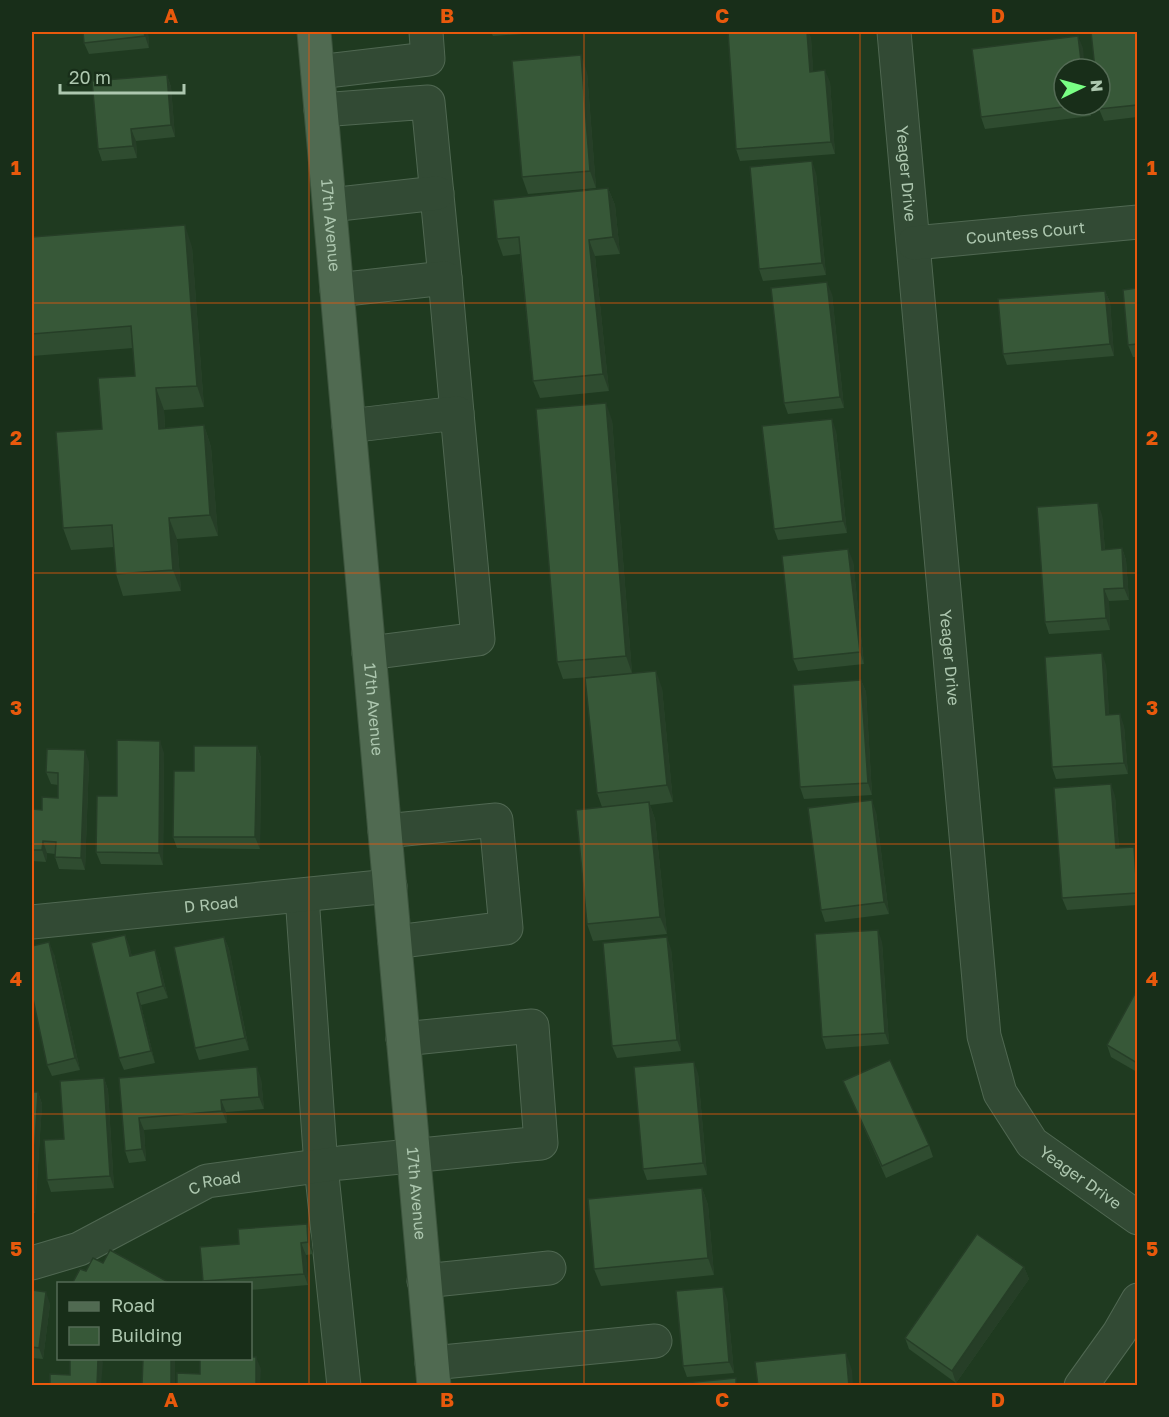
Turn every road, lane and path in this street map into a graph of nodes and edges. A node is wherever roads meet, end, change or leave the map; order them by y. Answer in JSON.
{"nodes":[{"id":1,"x":314,"y":32,"type":"edge"},
{"id":2,"x":426,"y":32,"type":"edge"},
{"id":3,"x":894,"y":32,"type":"edge"},
{"id":4,"x":318,"y":72,"type":"junction"},
{"id":5,"x":321,"y":111,"type":"junction"},
{"id":6,"x":437,"y":193,"type":"junction"},
{"id":7,"x":330,"y":205,"type":"junction"},
{"id":8,"x":1137,"y":222,"type":"edge"},
{"id":9,"x":914,"y":243,"type":"junction"},
{"id":10,"x":445,"y":278,"type":"junction"},
{"id":11,"x":337,"y":290,"type":"junction"},
{"id":12,"x":457,"y":413,"type":"junction"},
{"id":13,"x":349,"y":426,"type":"junction"},
{"id":14,"x":369,"y":653,"type":"junction"},
{"id":15,"x":385,"y":831,"type":"junction"},
{"id":16,"x":390,"y":886,"type":"junction"},
{"id":17,"x":302,"y":896,"type":"junction"},
{"id":18,"x":32,"y":922,"type":"edge"},
{"id":19,"x":395,"y":942,"type":"junction"},
{"id":20,"x":403,"y":1039,"type":"junction"},
{"id":21,"x":414,"y":1156,"type":"junction"},
{"id":22,"x":321,"y":1166,"type":"junction"},
{"id":23,"x":1137,"y":1218,"type":"edge"},
{"id":24,"x":32,"y":1263,"type":"edge"},
{"id":25,"x":549,"y":1268,"type":"dead end"},
{"id":26,"x":424,"y":1281,"type":"junction"},
{"id":27,"x":1137,"y":1300,"type":"edge"},
{"id":28,"x":655,"y":1341,"type":"dead end"},
{"id":29,"x":433,"y":1374,"type":"edge"},
{"id":30,"x":344,"y":1386,"type":"edge"},
{"id":31,"x":1081,"y":1386,"type":"edge"}],
"edges":[{"from":1,"to":4,"type":"main road","name":"17th Avenue"},
{"from":2,"to":4,"type":"street"},
{"from":3,"to":9,"type":"street","name":"Yeager Drive"},
{"from":4,"to":5,"type":"main road","name":"17th Avenue"},
{"from":5,"to":6,"type":"street"},
{"from":5,"to":7,"type":"main road","name":"17th Avenue"},
{"from":6,"to":7,"type":"street"},
{"from":6,"to":10,"type":"street"},
{"from":7,"to":11,"type":"main road","name":"17th Avenue"},
{"from":8,"to":9,"type":"street","name":"Countess Court"},
{"from":9,"to":23,"type":"street","name":"Yeager Drive"},
{"from":10,"to":11,"type":"street"},
{"from":10,"to":12,"type":"street"},
{"from":11,"to":13,"type":"main road","name":"17th Avenue"},
{"from":12,"to":13,"type":"street"},
{"from":12,"to":14,"type":"street"},
{"from":13,"to":14,"type":"main road","name":"17th Avenue"},
{"from":14,"to":15,"type":"main road","name":"17th Avenue"},
{"from":15,"to":16,"type":"main road","name":"17th Avenue"},
{"from":15,"to":19,"type":"street"},
{"from":16,"to":17,"type":"street","name":"D Road"},
{"from":16,"to":19,"type":"main road","name":"17th Avenue"},
{"from":17,"to":18,"type":"street","name":"D Road"},
{"from":17,"to":22,"type":"street"},
{"from":19,"to":20,"type":"main road","name":"17th Avenue"},
{"from":20,"to":21,"type":"main road","name":"17th Avenue"},
{"from":20,"to":21,"type":"street","name":"C Road"},
{"from":21,"to":22,"type":"street","name":"C Road"},
{"from":21,"to":26,"type":"main road","name":"17th Avenue"},
{"from":22,"to":24,"type":"street","name":"C Road"},
{"from":22,"to":30,"type":"street"},
{"from":25,"to":26,"type":"street"},
{"from":26,"to":29,"type":"main road","name":"17th Avenue"},
{"from":27,"to":31,"type":"street"},
{"from":28,"to":29,"type":"street"}]}
